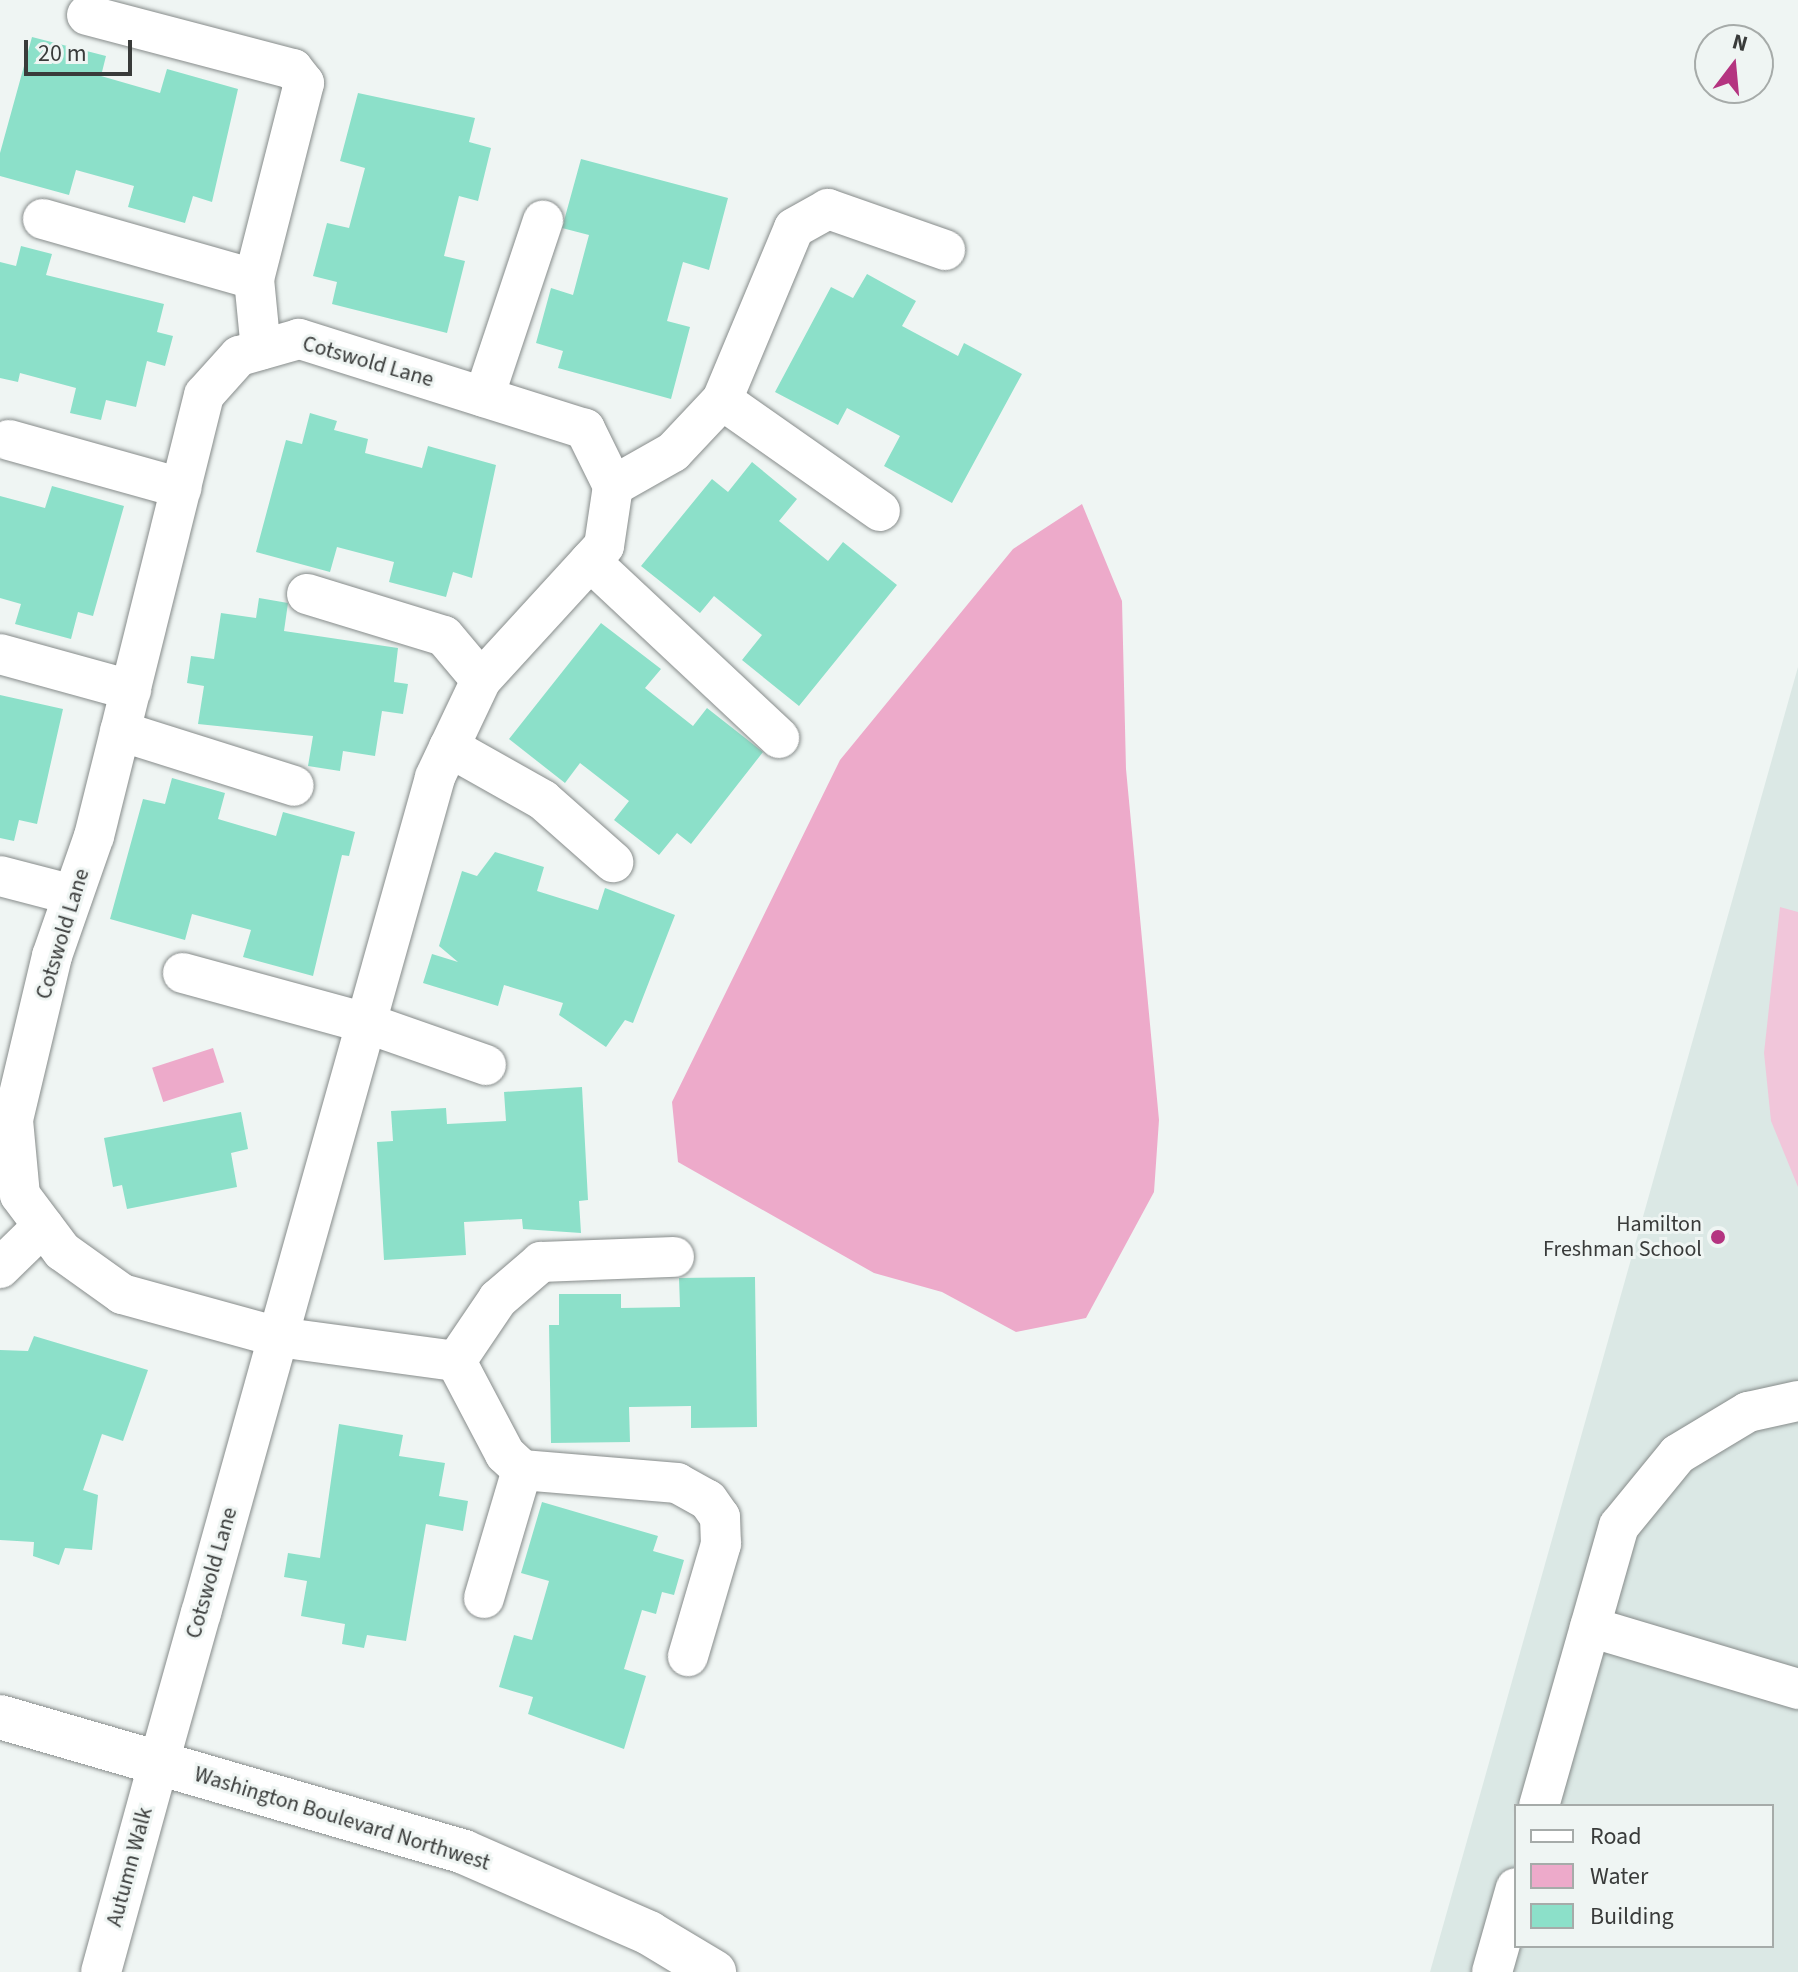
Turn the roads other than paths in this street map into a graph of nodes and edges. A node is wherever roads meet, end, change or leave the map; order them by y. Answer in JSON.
{"nodes":[{"id":1,"x":87,"y":15,"type":"dead end"},
{"id":2,"x":43,"y":219,"type":"dead end"},
{"id":3,"x":543,"y":221,"type":"dead end"},
{"id":4,"x":945,"y":250,"type":"dead end"},
{"id":5,"x":254,"y":279,"type":"junction"},
{"id":6,"x":261,"y":350,"type":"junction"},
{"id":7,"x":484,"y":397,"type":"junction"},
{"id":8,"x":722,"y":400,"type":"junction"},
{"id":9,"x":9,"y":440,"type":"dead end"},
{"id":10,"x":613,"y":486,"type":"junction"},
{"id":11,"x":181,"y":488,"type":"junction"},
{"id":12,"x":880,"y":511,"type":"dead end"},
{"id":13,"x":590,"y":561,"type":"junction"},
{"id":14,"x":307,"y":594,"type":"dead end"},
{"id":15,"x":0,"y":654,"type":"edge"},
{"id":16,"x":481,"y":680,"type":"junction"},
{"id":17,"x":131,"y":690,"type":"junction"},
{"id":18,"x":120,"y":731,"type":"junction"},
{"id":19,"x":779,"y":738,"type":"dead end"},
{"id":20,"x":449,"y":747,"type":"junction"},
{"id":21,"x":294,"y":786,"type":"dead end"},
{"id":22,"x":613,"y":862,"type":"dead end"},
{"id":23,"x":0,"y":876,"type":"edge"},
{"id":24,"x":73,"y":895,"type":"junction"},
{"id":25,"x":183,"y":973,"type":"dead end"},
{"id":26,"x":366,"y":1023,"type":"junction"},
{"id":27,"x":12,"y":1065,"type":"edge"},
{"id":28,"x":486,"y":1065,"type":"dead end"},
{"id":29,"x":43,"y":1226,"type":"junction"},
{"id":30,"x":674,"y":1257,"type":"dead end"},
{"id":31,"x":0,"y":1268,"type":"edge"},
{"id":32,"x":278,"y":1337,"type":"junction"},
{"id":33,"x":456,"y":1361,"type":"junction"},
{"id":34,"x":1798,"y":1401,"type":"edge"},
{"id":35,"x":522,"y":1470,"type":"junction"},
{"id":36,"x":484,"y":1598,"type":"dead end"},
{"id":37,"x":1590,"y":1627,"type":"junction"},
{"id":38,"x":688,"y":1656,"type":"dead end"},
{"id":39,"x":1798,"y":1689,"type":"edge"},
{"id":40,"x":0,"y":1717,"type":"edge"},
{"id":41,"x":159,"y":1762,"type":"junction"},
{"id":42,"x":1540,"y":1804,"type":"edge"},
{"id":43,"x":1514,"y":1895,"type":"edge"},
{"id":44,"x":101,"y":1972,"type":"edge"},
{"id":45,"x":714,"y":1972,"type":"edge"},
{"id":46,"x":1492,"y":1972,"type":"edge"}],
"edges":[{"from":1,"to":5,"type":"street"},
{"from":2,"to":5,"type":"street"},
{"from":3,"to":7,"type":"street"},
{"from":4,"to":8,"type":"street"},
{"from":5,"to":6,"type":"street"},
{"from":6,"to":7,"type":"street","name":"Cotswold Lane"},
{"from":6,"to":11,"type":"street","name":"Cotswold Lane"},
{"from":7,"to":10,"type":"street","name":"Cotswold Lane"},
{"from":8,"to":10,"type":"street"},
{"from":8,"to":12,"type":"street"},
{"from":9,"to":11,"type":"street"},
{"from":10,"to":13,"type":"street","name":"Cotswold Lane"},
{"from":11,"to":17,"type":"street","name":"Cotswold Lane"},
{"from":13,"to":16,"type":"street","name":"Cotswold Lane"},
{"from":13,"to":19,"type":"street"},
{"from":14,"to":16,"type":"street"},
{"from":15,"to":17,"type":"street"},
{"from":16,"to":20,"type":"street","name":"Cotswold Lane"},
{"from":17,"to":18,"type":"street","name":"Cotswold Lane"},
{"from":18,"to":21,"type":"street"},
{"from":18,"to":24,"type":"street","name":"Cotswold Lane"},
{"from":20,"to":22,"type":"street"},
{"from":20,"to":26,"type":"street","name":"Cotswold Lane"},
{"from":23,"to":24,"type":"street"},
{"from":24,"to":27,"type":"street","name":"Cotswold Lane"},
{"from":25,"to":26,"type":"street"},
{"from":26,"to":28,"type":"street"},
{"from":26,"to":32,"type":"street","name":"Cotswold Lane"},
{"from":27,"to":29,"type":"street","name":"Cotswold Lane"},
{"from":29,"to":31,"type":"street"},
{"from":29,"to":32,"type":"street","name":"Cotswold Lane"},
{"from":30,"to":33,"type":"street"},
{"from":32,"to":33,"type":"street"},
{"from":32,"to":41,"type":"street","name":"Cotswold Lane"},
{"from":33,"to":35,"type":"street"},
{"from":34,"to":37,"type":"street"},
{"from":35,"to":36,"type":"street"},
{"from":35,"to":38,"type":"street"},
{"from":37,"to":39,"type":"street"},
{"from":37,"to":42,"type":"street"},
{"from":40,"to":41,"type":"main road","name":"Washington Boulevard Northwest"},
{"from":41,"to":44,"type":"street","name":"Autumn Walk"},
{"from":41,"to":45,"type":"main road","name":"Washington Boulevard Northwest"},
{"from":43,"to":46,"type":"street"}]}
